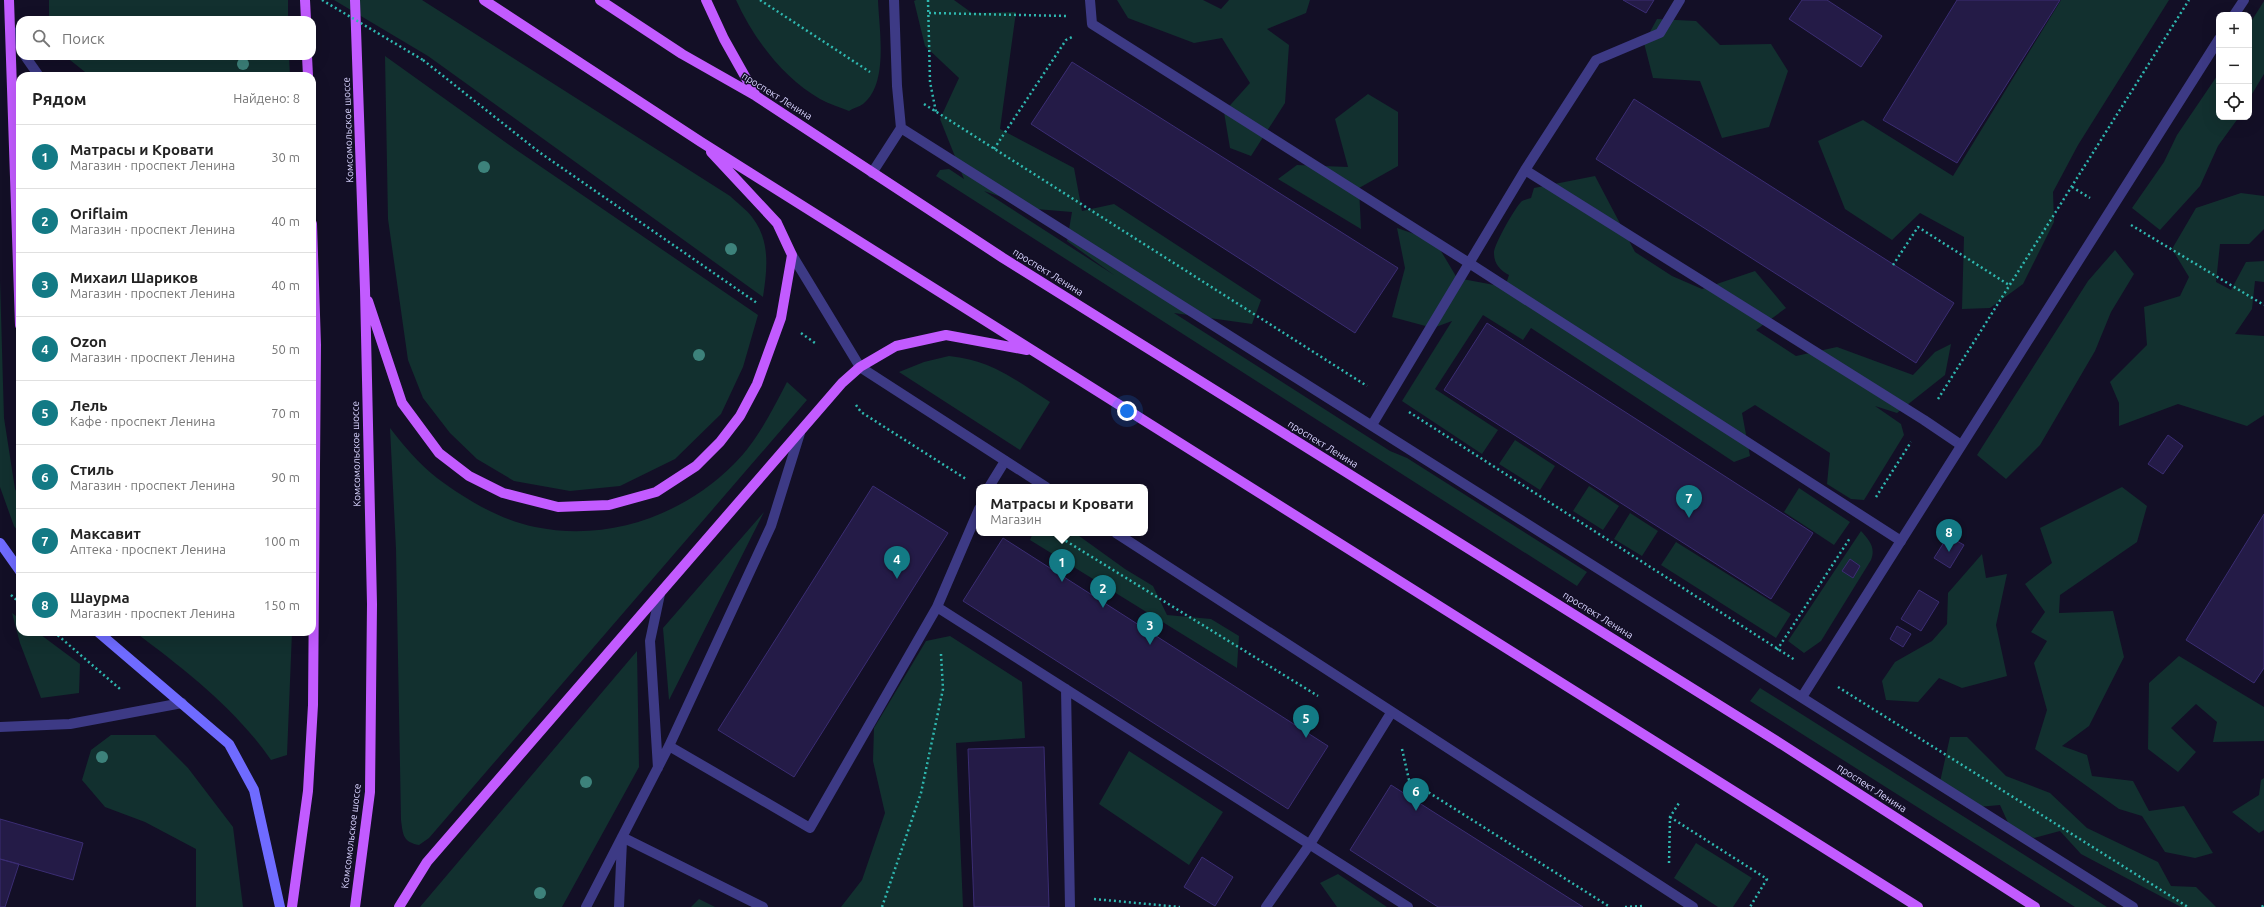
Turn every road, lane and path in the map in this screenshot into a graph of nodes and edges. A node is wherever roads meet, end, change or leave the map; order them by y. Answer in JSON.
{"nodes":[{"id":1,"x":9,"y":0,"type":"edge"},
{"id":2,"x":305,"y":0,"type":"edge"},
{"id":3,"x":322,"y":0,"type":"edge"},
{"id":4,"x":355,"y":0,"type":"edge"},
{"id":5,"x":484,"y":0,"type":"edge"},
{"id":6,"x":600,"y":0,"type":"edge"},
{"id":7,"x":706,"y":0,"type":"edge"},
{"id":8,"x":760,"y":0,"type":"edge"},
{"id":9,"x":894,"y":0,"type":"edge"},
{"id":10,"x":928,"y":0,"type":"edge"},
{"id":11,"x":1090,"y":0,"type":"edge"},
{"id":12,"x":1680,"y":0,"type":"edge"},
{"id":13,"x":2189,"y":0,"type":"edge"},
{"id":14,"x":2244,"y":0,"type":"edge"},
{"id":15,"x":2236,"y":12,"type":"edge"},
{"id":16,"x":929,"y":13,"type":"junction"},
{"id":17,"x":306,"y":16,"type":"edge"},
{"id":18,"x":1092,"y":24,"type":"junction"},
{"id":19,"x":10,"y":28,"type":"junction"},
{"id":20,"x":16,"y":39,"type":"edge"},
{"id":21,"x":2216,"y":44,"type":"edge"},
{"id":22,"x":29,"y":60,"type":"edge"},
{"id":23,"x":307,"y":60,"type":"edge"},
{"id":24,"x":36,"y":72,"type":"edge"},
{"id":25,"x":308,"y":72,"type":"edge"},
{"id":26,"x":897,"y":86,"type":"junction"},
{"id":27,"x":756,"y":96,"type":"junction"},
{"id":28,"x":936,"y":112,"type":"junction"},
{"id":29,"x":902,"y":128,"type":"junction"},
{"id":30,"x":701,"y":142,"type":"junction"},
{"id":31,"x":994,"y":149,"type":"junction"},
{"id":32,"x":1525,"y":170,"type":"junction"},
{"id":33,"x":872,"y":173,"type":"junction"},
{"id":34,"x":2072,"y":187,"type":"junction"},
{"id":35,"x":16,"y":191,"type":"edge"},
{"id":36,"x":2110,"y":211,"type":"junction"},
{"id":37,"x":792,"y":255,"type":"junction"},
{"id":38,"x":1469,"y":263,"type":"junction"},
{"id":39,"x":1893,"y":264,"type":"dead end"},
{"id":40,"x":2009,"y":285,"type":"junction"},
{"id":41,"x":365,"y":290,"type":"junction"},
{"id":42,"x":2264,"y":305,"type":"edge"},
{"id":43,"x":781,"y":318,"type":"junction"},
{"id":44,"x":821,"y":348,"type":"dead end"},
{"id":45,"x":1033,"y":351,"type":"junction"},
{"id":46,"x":860,"y":367,"type":"junction"},
{"id":47,"x":842,"y":383,"type":"junction"},
{"id":48,"x":1388,"y":399,"type":"junction"},
{"id":49,"x":1924,"y":420,"type":"junction"},
{"id":50,"x":1372,"y":425,"type":"junction"},
{"id":51,"x":800,"y":433,"type":"junction"},
{"id":52,"x":1961,"y":446,"type":"junction"},
{"id":53,"x":1005,"y":461,"type":"junction"},
{"id":54,"x":972,"y":483,"type":"dead end"},
{"id":55,"x":991,"y":484,"type":"edge"},
{"id":56,"x":1041,"y":484,"type":"edge"},
{"id":57,"x":976,"y":515,"type":"edge"},
{"id":58,"x":1864,"y":516,"type":"junction"},
{"id":59,"x":1058,"y":536,"type":"edge"},
{"id":60,"x":1121,"y":536,"type":"edge"},
{"id":61,"x":1901,"y":541,"type":"junction"},
{"id":62,"x":0,"y":543,"type":"edge"},
{"id":63,"x":16,"y":565,"type":"edge"},
{"id":64,"x":660,"y":594,"type":"junction"},
{"id":65,"x":937,"y":607,"type":"junction"},
{"id":66,"x":59,"y":636,"type":"edge"},
{"id":67,"x":103,"y":636,"type":"edge"},
{"id":68,"x":314,"y":636,"type":"edge"},
{"id":69,"x":1778,"y":649,"type":"junction"},
{"id":70,"x":940,"y":652,"type":"dead end"},
{"id":71,"x":1775,"y":653,"type":"dead end"},
{"id":72,"x":1817,"y":674,"type":"junction"},
{"id":73,"x":1066,"y":689,"type":"junction"},
{"id":74,"x":1802,"y":697,"type":"junction"},
{"id":75,"x":1324,"y":700,"type":"dead end"},
{"id":76,"x":182,"y":704,"type":"junction"},
{"id":77,"x":146,"y":712,"type":"junction"},
{"id":78,"x":1391,"y":713,"type":"junction"},
{"id":79,"x":0,"y":727,"type":"edge"},
{"id":80,"x":1378,"y":734,"type":"junction"},
{"id":81,"x":669,"y":746,"type":"junction"},
{"id":82,"x":658,"y":768,"type":"junction"},
{"id":83,"x":1679,"y":803,"type":"dead end"},
{"id":84,"x":1670,"y":817,"type":"junction"},
{"id":85,"x":622,"y":837,"type":"junction"},
{"id":86,"x":1310,"y":844,"type":"junction"},
{"id":87,"x":1656,"y":883,"type":"junction"},
{"id":88,"x":1070,"y":902,"type":"edge"},
{"id":89,"x":2264,"y":904,"type":"edge"},
{"id":90,"x":1643,"y":906,"type":"edge"},
{"id":91,"x":280,"y":907,"type":"edge"},
{"id":92,"x":292,"y":907,"type":"edge"},
{"id":93,"x":355,"y":907,"type":"edge"},
{"id":94,"x":399,"y":907,"type":"edge"},
{"id":95,"x":586,"y":907,"type":"edge"},
{"id":96,"x":619,"y":907,"type":"edge"},
{"id":97,"x":763,"y":907,"type":"edge"},
{"id":98,"x":882,"y":907,"type":"edge"},
{"id":99,"x":1180,"y":907,"type":"edge"},
{"id":100,"x":1266,"y":907,"type":"edge"},
{"id":101,"x":1408,"y":907,"type":"edge"},
{"id":102,"x":1610,"y":907,"type":"edge"},
{"id":103,"x":1625,"y":907,"type":"edge"},
{"id":104,"x":1693,"y":907,"type":"edge"},
{"id":105,"x":1750,"y":907,"type":"edge"},
{"id":106,"x":1918,"y":907,"type":"edge"},
{"id":107,"x":2035,"y":907,"type":"edge"},
{"id":108,"x":2133,"y":907,"type":"edge"},
{"id":109,"x":2188,"y":907,"type":"edge"},
{"id":110,"x":2262,"y":907,"type":"edge"}],
"edges":[{"from":1,"to":19,"type":"main road"},
{"from":2,"to":17,"type":"main road"},
{"from":3,"to":43,"type":"path","bridge":true},
{"from":4,"to":41,"type":"main road","name":"Комсомольское шоссе"},
{"from":5,"to":30,"type":"main road"},
{"from":6,"to":27,"type":"main road","name":"проспект Ленина"},
{"from":7,"to":27,"type":"main road"},
{"from":8,"to":26,"type":"path"},
{"from":9,"to":26,"type":"street"},
{"from":10,"to":16,"type":"path"},
{"from":11,"to":18,"type":"street"},
{"from":12,"to":32,"type":"street"},
{"from":13,"to":34,"type":"path"},
{"from":14,"to":15,"type":"street"},
{"from":16,"to":18,"type":"path"},
{"from":16,"to":28,"type":"path"},
{"from":18,"to":31,"type":"path"},
{"from":18,"to":38,"type":"street"},
{"from":19,"to":20,"type":"street"},
{"from":19,"to":35,"type":"main road"},
{"from":21,"to":36,"type":"street"},
{"from":22,"to":24,"type":"street"},
{"from":23,"to":25,"type":"main road"},
{"from":26,"to":28,"type":"path"},
{"from":26,"to":29,"type":"street"},
{"from":27,"to":33,"type":"main road","name":"проспект Ленина"},
{"from":28,"to":31,"type":"path"},
{"from":29,"to":33,"type":"street"},
{"from":29,"to":50,"type":"street"},
{"from":30,"to":37,"type":"main road"},
{"from":30,"to":45,"type":"main road"},
{"from":31,"to":48,"type":"path"},
{"from":32,"to":38,"type":"street"},
{"from":32,"to":49,"type":"street"},
{"from":33,"to":107,"type":"main road","name":"проспект Ленина"},
{"from":34,"to":36,"type":"path"},
{"from":34,"to":40,"type":"path"},
{"from":36,"to":42,"type":"path"},
{"from":36,"to":52,"type":"street"},
{"from":37,"to":43,"type":"main road"},
{"from":37,"to":46,"type":"street"},
{"from":38,"to":48,"type":"street"},
{"from":38,"to":58,"type":"street"},
{"from":39,"to":40,"type":"path"},
{"from":40,"to":49,"type":"path"},
{"from":41,"to":43,"type":"main road"},
{"from":41,"to":93,"type":"main road","name":"Комсомольское шоссе"},
{"from":43,"to":44,"type":"path"},
{"from":45,"to":46,"type":"main road"},
{"from":45,"to":106,"type":"main road"},
{"from":46,"to":47,"type":"main road"},
{"from":46,"to":53,"type":"street"},
{"from":47,"to":51,"type":"main road"},
{"from":47,"to":54,"type":"path"},
{"from":48,"to":50,"type":"street"},
{"from":48,"to":69,"type":"path"},
{"from":49,"to":52,"type":"street"},
{"from":49,"to":58,"type":"path"},
{"from":50,"to":74,"type":"street"},
{"from":51,"to":64,"type":"main road"},
{"from":51,"to":81,"type":"street"},
{"from":52,"to":61,"type":"street"},
{"from":53,"to":55,"type":"street"},
{"from":53,"to":56,"type":"street"},
{"from":57,"to":65,"type":"street"},
{"from":58,"to":61,"type":"street"},
{"from":58,"to":69,"type":"path"},
{"from":59,"to":75,"type":"path"},
{"from":60,"to":78,"type":"street"},
{"from":61,"to":72,"type":"street"},
{"from":62,"to":63,"type":"main road"},
{"from":64,"to":82,"type":"street"},
{"from":64,"to":94,"type":"main road"},
{"from":65,"to":73,"type":"street"},
{"from":65,"to":81,"type":"street"},
{"from":66,"to":77,"type":"path"},
{"from":67,"to":76,"type":"main road"},
{"from":68,"to":92,"type":"main road"},
{"from":69,"to":71,"type":"path"},
{"from":69,"to":72,"type":"path"},
{"from":70,"to":98,"type":"path"},
{"from":72,"to":74,"type":"street"},
{"from":72,"to":109,"type":"path"},
{"from":73,"to":86,"type":"street"},
{"from":73,"to":88,"type":"street"},
{"from":74,"to":108,"type":"street"},
{"from":76,"to":77,"type":"street"},
{"from":76,"to":91,"type":"main road"},
{"from":77,"to":79,"type":"street"},
{"from":78,"to":80,"type":"street"},
{"from":78,"to":87,"type":"street"},
{"from":80,"to":86,"type":"street"},
{"from":80,"to":102,"type":"path"},
{"from":81,"to":82,"type":"street"},
{"from":82,"to":85,"type":"street"},
{"from":83,"to":84,"type":"path"},
{"from":84,"to":87,"type":"path"},
{"from":84,"to":105,"type":"path"},
{"from":85,"to":95,"type":"street"},
{"from":85,"to":96,"type":"street"},
{"from":85,"to":97,"type":"street"},
{"from":86,"to":100,"type":"street"},
{"from":86,"to":101,"type":"street"},
{"from":87,"to":90,"type":"path"},
{"from":87,"to":104,"type":"street"},
{"from":88,"to":99,"type":"path"},
{"from":89,"to":110,"type":"path"},
{"from":90,"to":103,"type":"path"}]}
